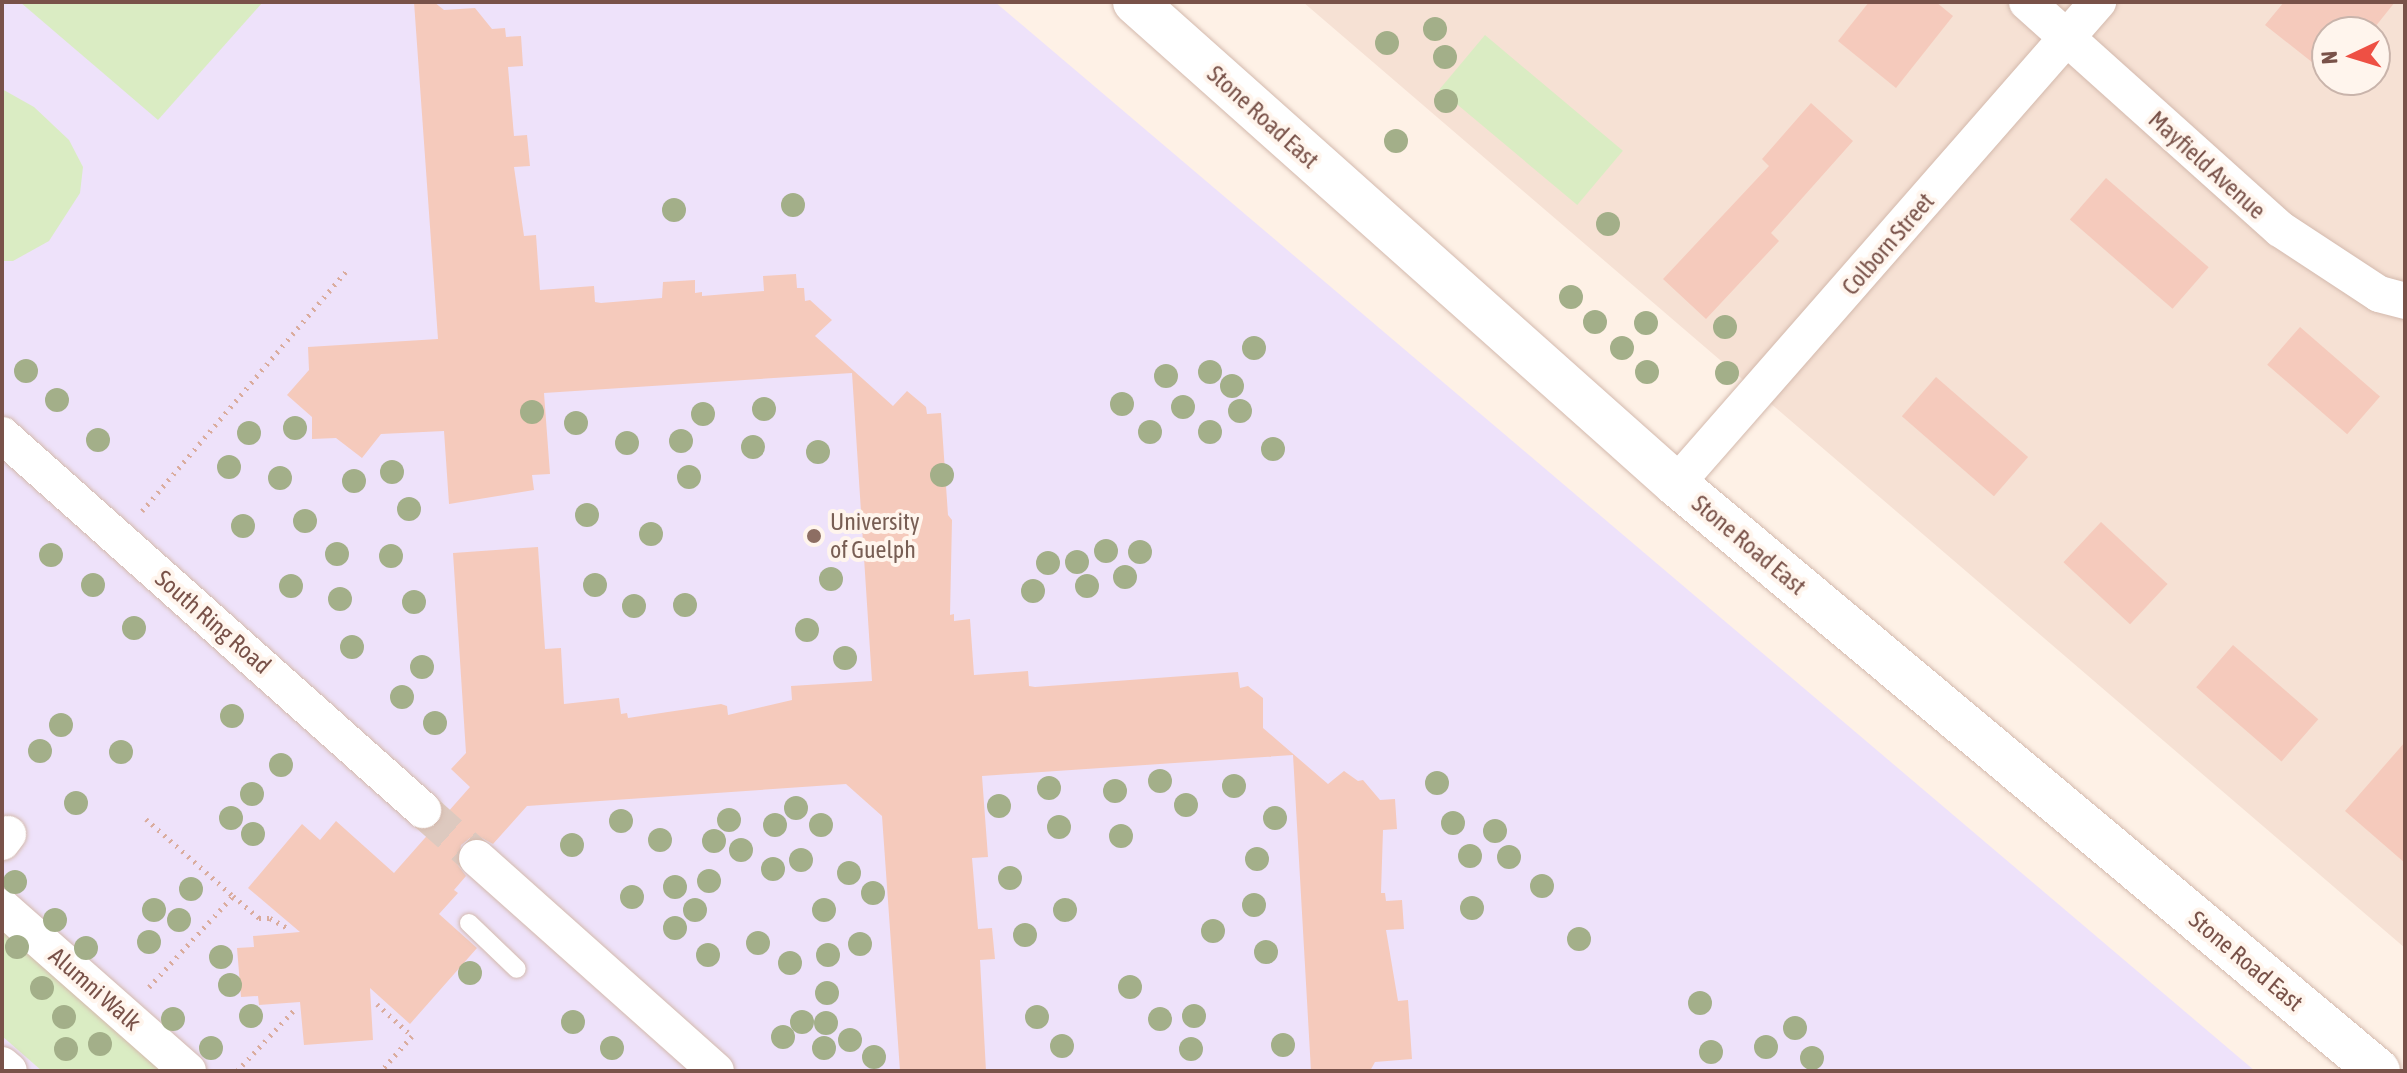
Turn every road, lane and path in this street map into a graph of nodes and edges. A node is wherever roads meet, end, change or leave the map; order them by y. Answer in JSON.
{"nodes":[{"id":1,"x":1135,"y":2,"type":"edge"},
{"id":2,"x":2027,"y":2,"type":"edge"},
{"id":3,"x":2098,"y":2,"type":"edge"},
{"id":4,"x":2066,"y":40,"type":"junction"},
{"id":5,"x":348,"y":269,"type":"dead end"},
{"id":6,"x":2405,"y":301,"type":"edge"},
{"id":7,"x":2,"y":435,"type":"edge"},
{"id":8,"x":1676,"y":484,"type":"junction"},
{"id":9,"x":118,"y":539,"type":"junction"},
{"id":10,"x":423,"y":810,"type":"tunnel mouth"},
{"id":11,"x":146,"y":819,"type":"dead end"},
{"id":12,"x":477,"y":858,"type":"tunnel mouth"},
{"id":13,"x":233,"y":896,"type":"junction"},
{"id":14,"x":2,"y":907,"type":"edge"},
{"id":15,"x":469,"y":923,"type":"dead end"},
{"id":16,"x":289,"y":929,"type":"dead end"},
{"id":17,"x":517,"y":969,"type":"dead end"},
{"id":18,"x":377,"y":1004,"type":"dead end"},
{"id":19,"x":296,"y":1008,"type":"dead end"},
{"id":20,"x":123,"y":1014,"type":"junction"},
{"id":21,"x":2,"y":1065,"type":"edge"},
{"id":22,"x":9,"y":1071,"type":"edge"},
{"id":23,"x":188,"y":1071,"type":"edge"},
{"id":24,"x":237,"y":1071,"type":"edge"},
{"id":25,"x":381,"y":1071,"type":"edge"},
{"id":26,"x":716,"y":1071,"type":"edge"},
{"id":27,"x":2378,"y":1071,"type":"edge"}],
"edges":[{"from":1,"to":8,"type":"main road","name":"Stone Road East"},
{"from":2,"to":4,"type":"street","name":"Mayfield Avenue"},
{"from":3,"to":4,"type":"street","name":"Colborn Street"},
{"from":4,"to":6,"type":"street","name":"Mayfield Avenue"},
{"from":4,"to":8,"type":"street","name":"Colborn Street"},
{"from":5,"to":9,"type":"path"},
{"from":7,"to":9,"type":"street","name":"South Ring Road"},
{"from":8,"to":27,"type":"main road","name":"Stone Road East"},
{"from":9,"to":10,"type":"street","name":"South Ring Road"},
{"from":11,"to":13,"type":"path"},
{"from":12,"to":26,"type":"street"},
{"from":13,"to":16,"type":"path"},
{"from":13,"to":20,"type":"path"},
{"from":14,"to":20,"type":"street","name":"Alumni Walk"},
{"from":15,"to":17,"type":"lane"},
{"from":18,"to":25,"type":"path"},
{"from":19,"to":24,"type":"path"},
{"from":20,"to":23,"type":"street","name":"Alumni Walk"},
{"from":21,"to":22,"type":"street"}]}
